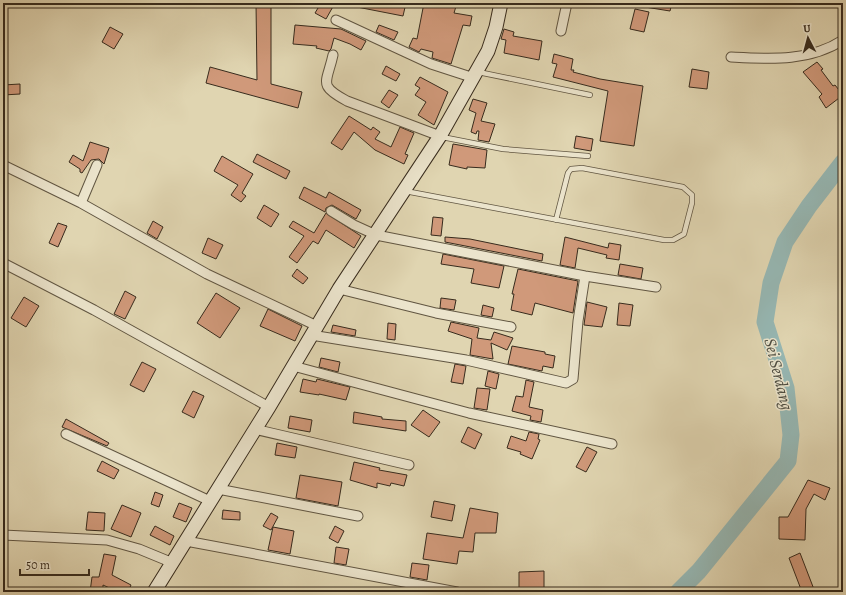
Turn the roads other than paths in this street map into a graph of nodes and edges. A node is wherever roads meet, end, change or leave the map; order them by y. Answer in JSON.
{"nodes":[{"id":1,"x":500,"y":3,"type":"edge"},
{"id":2,"x":567,"y":3,"type":"edge"},
{"id":3,"x":336,"y":20,"type":"dead end"},
{"id":4,"x":562,"y":31,"type":"dead end"},
{"id":5,"x":843,"y":40,"type":"edge"},
{"id":6,"x":333,"y":55,"type":"dead end"},
{"id":7,"x":730,"y":57,"type":"dead end"},
{"id":8,"x":476,"y":75,"type":"junction"},
{"id":9,"x":590,"y":95,"type":"dead end"},
{"id":10,"x":440,"y":136,"type":"junction"},
{"id":11,"x":588,"y":156,"type":"dead end"},
{"id":12,"x":3,"y":165,"type":"edge"},
{"id":13,"x":97,"y":165,"type":"dead end"},
{"id":14,"x":405,"y":191,"type":"junction"},
{"id":15,"x":81,"y":203,"type":"junction"},
{"id":16,"x":331,"y":211,"type":"dead end"},
{"id":17,"x":556,"y":220,"type":"junction"},
{"id":18,"x":376,"y":235,"type":"junction"},
{"id":19,"x":3,"y":263,"type":"edge"},
{"id":20,"x":585,"y":276,"type":"junction"},
{"id":21,"x":656,"y":287,"type":"dead end"},
{"id":22,"x":339,"y":289,"type":"junction"},
{"id":23,"x":511,"y":327,"type":"dead end"},
{"id":24,"x":314,"y":330,"type":"junction"},
{"id":25,"x":293,"y":366,"type":"junction"},
{"id":26,"x":269,"y":407,"type":"junction"},
{"id":27,"x":254,"y":428,"type":"junction"},
{"id":28,"x":66,"y":434,"type":"dead end"},
{"id":29,"x":612,"y":444,"type":"dead end"},
{"id":30,"x":409,"y":465,"type":"dead end"},
{"id":31,"x":218,"y":489,"type":"junction"},
{"id":32,"x":210,"y":501,"type":"junction"},
{"id":33,"x":358,"y":516,"type":"dead end"},
{"id":34,"x":3,"y":535,"type":"edge"},
{"id":35,"x":186,"y":541,"type":"junction"},
{"id":36,"x":173,"y":563,"type":"junction"},
{"id":37,"x":154,"y":592,"type":"edge"},
{"id":38,"x":457,"y":592,"type":"edge"}],
"edges":[{"from":1,"to":8,"type":"main road"},
{"from":2,"to":4,"type":"street"},
{"from":3,"to":8,"type":"street"},
{"from":5,"to":7,"type":"street"},
{"from":6,"to":10,"type":"street"},
{"from":8,"to":9,"type":"lane"},
{"from":8,"to":10,"type":"main road"},
{"from":10,"to":11,"type":"lane"},
{"from":10,"to":14,"type":"main road"},
{"from":12,"to":15,"type":"street"},
{"from":13,"to":15,"type":"street"},
{"from":14,"to":17,"type":"lane"},
{"from":14,"to":18,"type":"main road"},
{"from":15,"to":24,"type":"street"},
{"from":16,"to":18,"type":"street"},
{"from":17,"to":17,"type":"lane"},
{"from":18,"to":20,"type":"street"},
{"from":18,"to":22,"type":"main road"},
{"from":19,"to":26,"type":"street"},
{"from":20,"to":21,"type":"street"},
{"from":20,"to":24,"type":"street"},
{"from":22,"to":23,"type":"street"},
{"from":22,"to":24,"type":"main road"},
{"from":24,"to":25,"type":"main road"},
{"from":25,"to":26,"type":"main road"},
{"from":25,"to":29,"type":"street"},
{"from":26,"to":27,"type":"main road"},
{"from":27,"to":30,"type":"street"},
{"from":27,"to":31,"type":"main road"},
{"from":28,"to":32,"type":"street"},
{"from":31,"to":32,"type":"main road"},
{"from":31,"to":33,"type":"street"},
{"from":32,"to":35,"type":"main road"},
{"from":34,"to":36,"type":"street"},
{"from":35,"to":36,"type":"main road"},
{"from":35,"to":38,"type":"street"},
{"from":36,"to":37,"type":"main road"}]}
